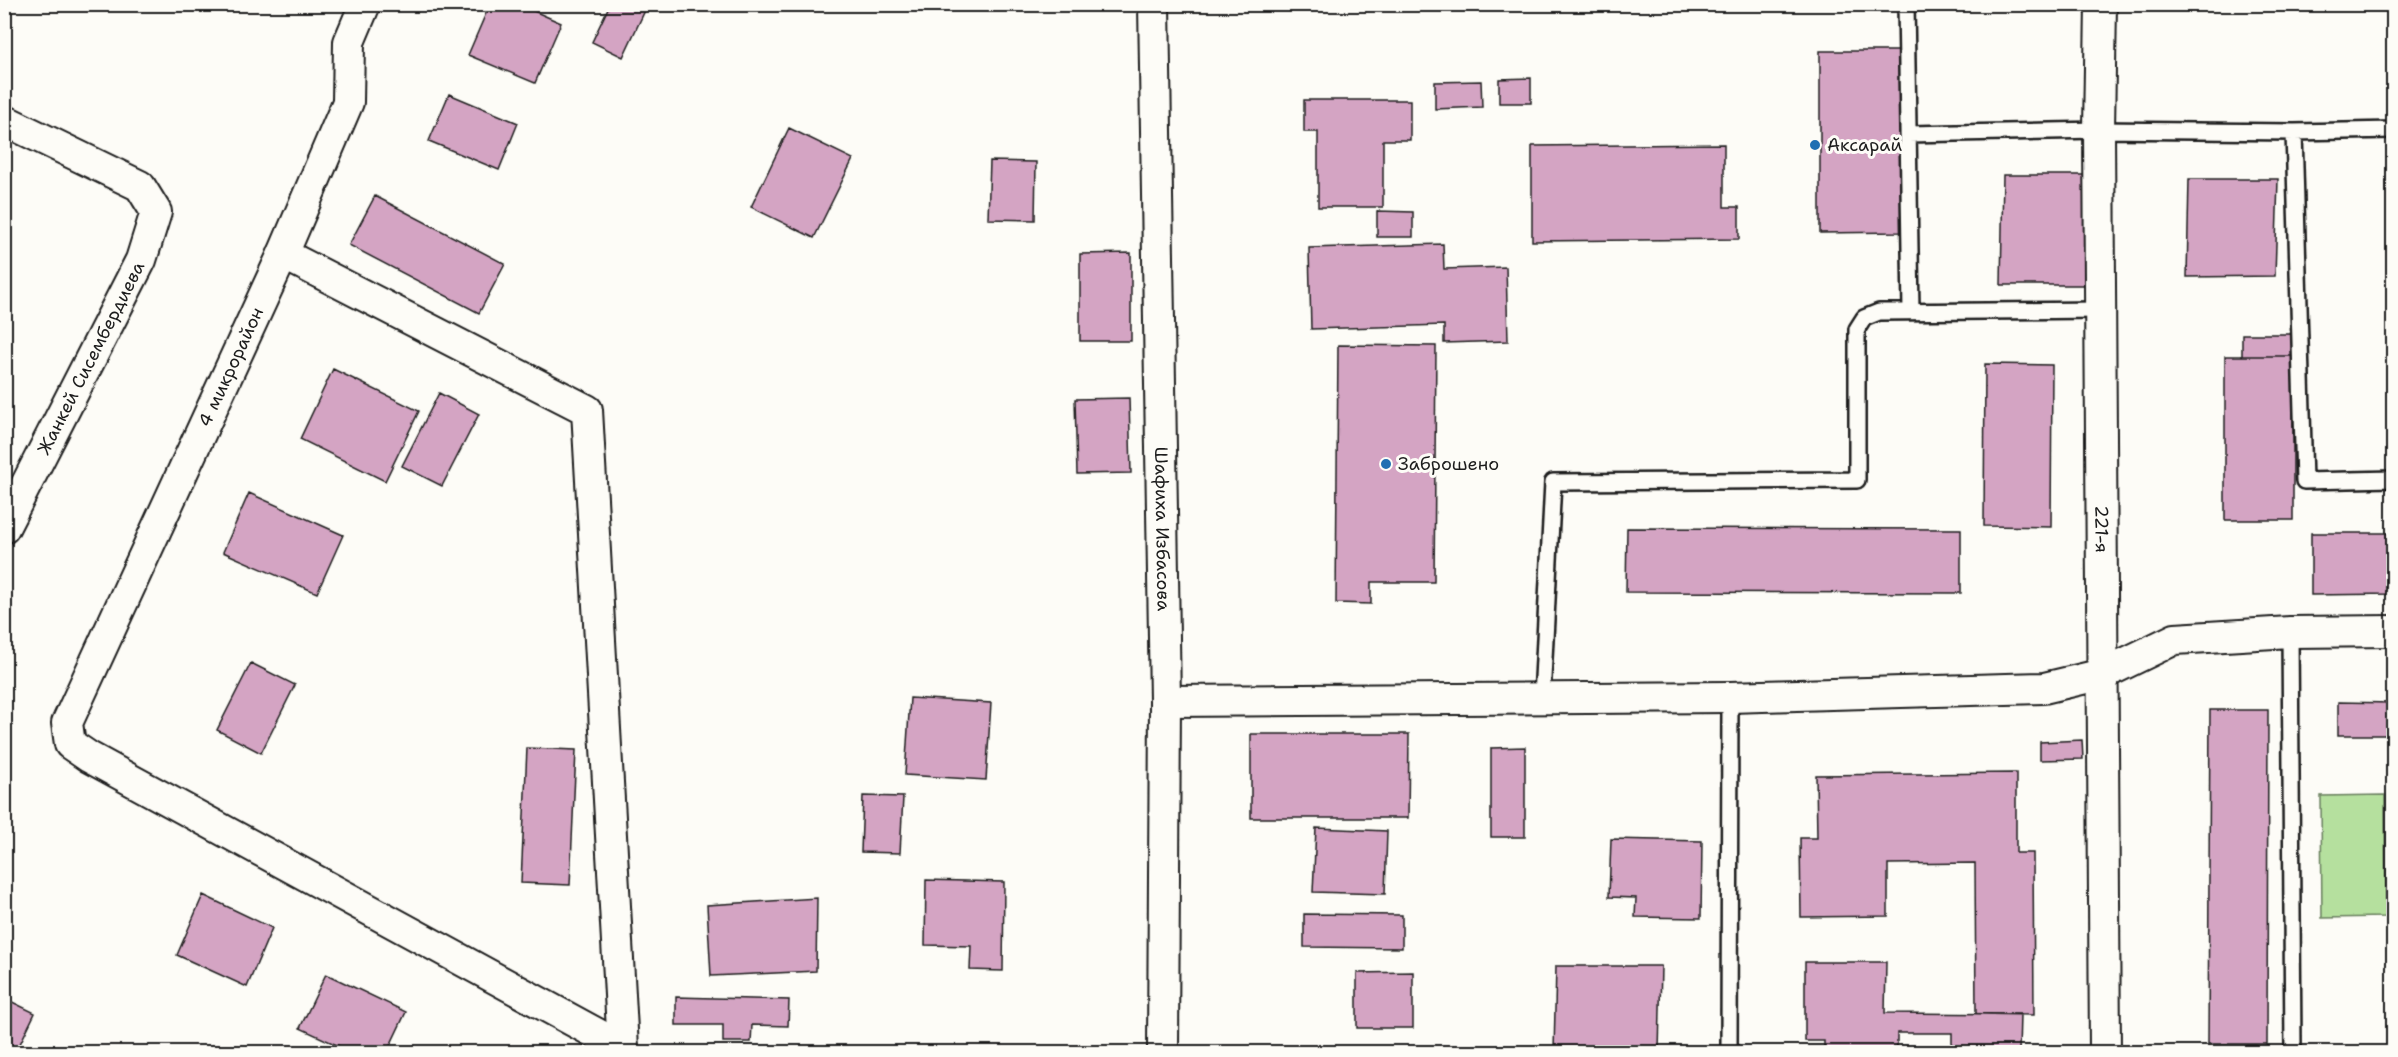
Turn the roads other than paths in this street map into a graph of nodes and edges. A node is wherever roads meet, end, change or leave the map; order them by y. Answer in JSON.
{"nodes":[{"id":1,"x":365,"y":4,"type":"edge"},
{"id":2,"x":1154,"y":4,"type":"edge"},
{"id":3,"x":1906,"y":4,"type":"edge"},
{"id":4,"x":2101,"y":4,"type":"edge"},
{"id":5,"x":4,"y":120,"type":"edge"},
{"id":6,"x":2099,"y":130,"type":"junction"},
{"id":7,"x":2394,"y":130,"type":"edge"},
{"id":8,"x":2294,"y":132,"type":"junction"},
{"id":9,"x":1908,"y":135,"type":"junction"},
{"id":10,"x":283,"y":254,"type":"junction"},
{"id":11,"x":2101,"y":310,"type":"junction"},
{"id":12,"x":1911,"y":311,"type":"junction"},
{"id":13,"x":2394,"y":479,"type":"edge"},
{"id":14,"x":4,"y":528,"type":"edge"},
{"id":15,"x":2394,"y":631,"type":"edge"},
{"id":16,"x":2290,"y":632,"type":"junction"},
{"id":17,"x":2103,"y":674,"type":"junction"},
{"id":18,"x":1730,"y":697,"type":"junction"},
{"id":19,"x":1542,"y":698,"type":"junction"},
{"id":20,"x":1165,"y":701,"type":"junction"},
{"id":21,"x":623,"y":1050,"type":"edge"},
{"id":22,"x":1163,"y":1053,"type":"edge"},
{"id":23,"x":1729,"y":1053,"type":"edge"},
{"id":24,"x":2105,"y":1053,"type":"edge"},
{"id":25,"x":2293,"y":1053,"type":"edge"}],
"edges":[{"from":1,"to":10,"type":"street","name":"4 микрорайон"},
{"from":2,"to":20,"type":"street","name":"Шафиха Избасова"},
{"from":3,"to":9,"type":"lane"},
{"from":4,"to":6,"type":"street","name":"221-я"},
{"from":5,"to":14,"type":"street","name":"Жанкей Сисембердиева"},
{"from":6,"to":8,"type":"lane"},
{"from":6,"to":9,"type":"lane"},
{"from":6,"to":11,"type":"street","name":"221-я"},
{"from":7,"to":8,"type":"lane"},
{"from":8,"to":13,"type":"lane"},
{"from":9,"to":12,"type":"lane"},
{"from":10,"to":21,"type":"street"},
{"from":10,"to":21,"type":"street","name":"4 микрорайон"},
{"from":11,"to":12,"type":"lane"},
{"from":11,"to":17,"type":"street","name":"221-я"},
{"from":12,"to":19,"type":"lane"},
{"from":15,"to":16,"type":"street"},
{"from":16,"to":17,"type":"street"},
{"from":16,"to":25,"type":"lane"},
{"from":17,"to":18,"type":"street"},
{"from":17,"to":24,"type":"street","name":"221-я"},
{"from":18,"to":19,"type":"street"},
{"from":18,"to":23,"type":"lane"},
{"from":19,"to":20,"type":"street"},
{"from":20,"to":22,"type":"street","name":"Шафиха Избасова"}]}
